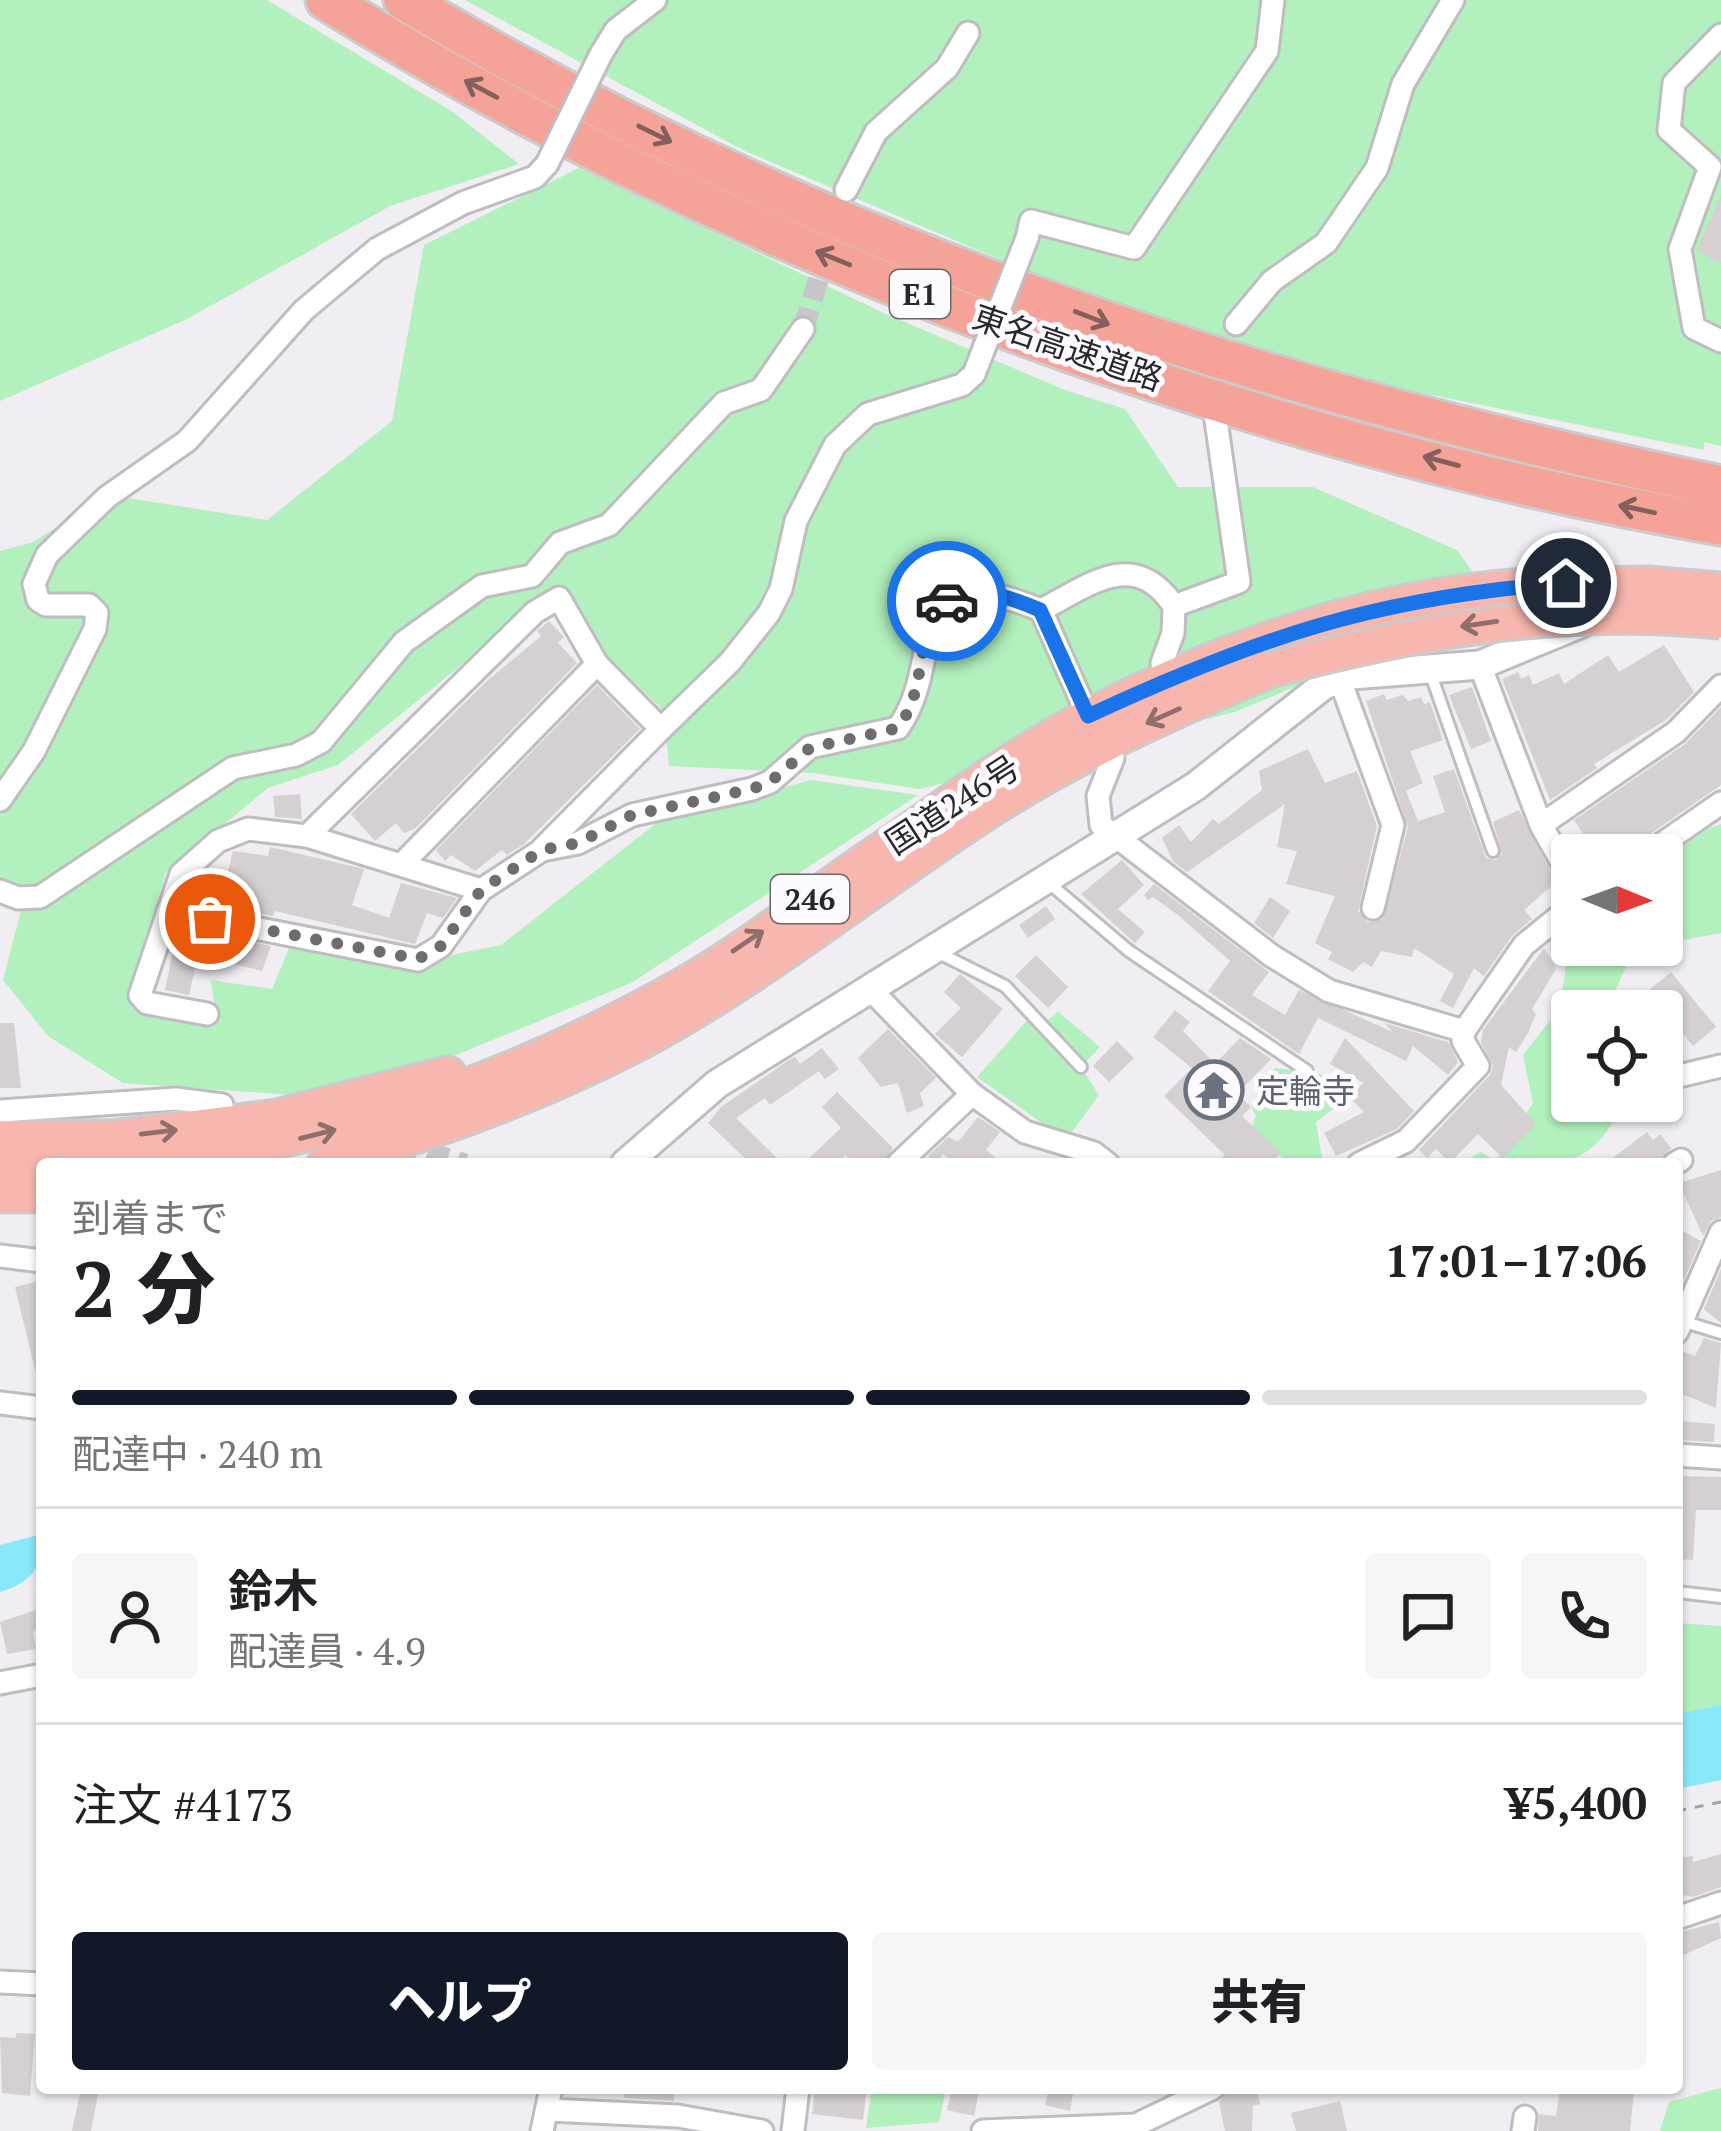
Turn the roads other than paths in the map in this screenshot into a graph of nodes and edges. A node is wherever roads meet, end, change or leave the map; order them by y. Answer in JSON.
{"nodes":[{"id":1,"x":326,"y":0,"type":"edge"},
{"id":2,"x":404,"y":0,"type":"edge"},
{"id":3,"x":655,"y":0,"type":"edge"},
{"id":4,"x":1273,"y":0,"type":"edge"},
{"id":5,"x":1453,"y":0,"type":"edge"},
{"id":6,"x":968,"y":33,"type":"dead end"},
{"id":7,"x":1721,"y":35,"type":"edge"},
{"id":8,"x":846,"y":190,"type":"dead end"},
{"id":9,"x":1236,"y":324,"type":"dead end"},
{"id":10,"x":803,"y":328,"type":"tunnel mouth"},
{"id":11,"x":1721,"y":341,"type":"edge"},
{"id":12,"x":1214,"y":406,"type":"dead end"},
{"id":13,"x":1721,"y":486,"type":"edge"},
{"id":14,"x":1721,"y":525,"type":"edge"},
{"id":15,"x":1721,"y":585,"type":"edge"},
{"id":16,"x":1174,"y":606,"type":"junction"},
{"id":17,"x":1040,"y":610,"type":"junction"},
{"id":18,"x":1721,"y":621,"type":"edge"},
{"id":19,"x":1162,"y":663,"type":"dead end"},
{"id":20,"x":597,"y":664,"type":"junction"},
{"id":21,"x":1480,"y":664,"type":"junction"},
{"id":22,"x":1430,"y":672,"type":"junction"},
{"id":23,"x":1340,"y":680,"type":"junction"},
{"id":24,"x":1721,"y":686,"type":"edge"},
{"id":25,"x":1088,"y":716,"type":"junction"},
{"id":26,"x":661,"y":729,"type":"junction"},
{"id":27,"x":1113,"y":758,"type":"dead end"},
{"id":28,"x":0,"y":800,"type":"edge"},
{"id":29,"x":1721,"y":802,"type":"edge"},
{"id":30,"x":1540,"y":825,"type":"junction"},
{"id":31,"x":1676,"y":834,"type":"edge"},
{"id":32,"x":307,"y":836,"type":"junction"},
{"id":33,"x":1117,"y":837,"type":"junction"},
{"id":34,"x":1551,"y":844,"type":"edge"},
{"id":35,"x":542,"y":850,"type":"junction"},
{"id":36,"x":1492,"y":851,"type":"dead end"},
{"id":37,"x":402,"y":864,"type":"junction"},
{"id":38,"x":1046,"y":881,"type":"junction"},
{"id":39,"x":481,"y":890,"type":"junction"},
{"id":40,"x":0,"y":891,"type":"edge"},
{"id":41,"x":1373,"y":908,"type":"dead end"},
{"id":42,"x":168,"y":911,"type":"junction"},
{"id":43,"x":1551,"y":923,"type":"edge"},
{"id":44,"x":934,"y":950,"type":"junction"},
{"id":45,"x":676,"y":988,"type":"junction"},
{"id":46,"x":870,"y":989,"type":"junction"},
{"id":47,"x":207,"y":1014,"type":"dead end"},
{"id":48,"x":1464,"y":1031,"type":"junction"},
{"id":49,"x":638,"y":1042,"type":"junction"},
{"id":50,"x":1721,"y":1066,"type":"edge"},
{"id":51,"x":1081,"y":1067,"type":"dead end"},
{"id":52,"x":1307,"y":1071,"type":"dead end"},
{"id":53,"x":1683,"y":1075,"type":"edge"},
{"id":54,"x":972,"y":1094,"type":"junction"},
{"id":55,"x":221,"y":1105,"type":"dead end"},
{"id":56,"x":0,"y":1111,"type":"edge"},
{"id":57,"x":0,"y":1138,"type":"edge"},
{"id":58,"x":165,"y":1158,"type":"edge"},
{"id":59,"x":346,"y":1158,"type":"edge"},
{"id":60,"x":420,"y":1158,"type":"edge"},
{"id":61,"x":632,"y":1158,"type":"edge"},
{"id":62,"x":904,"y":1158,"type":"edge"},
{"id":63,"x":1100,"y":1158,"type":"edge"},
{"id":64,"x":1371,"y":1158,"type":"edge"},
{"id":65,"x":36,"y":1166,"type":"edge"},
{"id":66,"x":0,"y":1167,"type":"edge"},
{"id":67,"x":0,"y":1195,"type":"edge"},
{"id":68,"x":36,"y":1195,"type":"edge"},
{"id":69,"x":0,"y":1217,"type":"edge"},
{"id":70,"x":36,"y":1217,"type":"edge"},
{"id":71,"x":1721,"y":1232,"type":"edge"},
{"id":72,"x":0,"y":1256,"type":"edge"},
{"id":73,"x":36,"y":1260,"type":"edge"},
{"id":74,"x":1683,"y":1319,"type":"edge"},
{"id":75,"x":1683,"y":1327,"type":"edge"},
{"id":76,"x":1721,"y":1334,"type":"edge"},
{"id":77,"x":0,"y":1403,"type":"edge"},
{"id":78,"x":36,"y":1407,"type":"edge"},
{"id":79,"x":1683,"y":1455,"type":"edge"},
{"id":80,"x":1721,"y":1458,"type":"edge"},
{"id":81,"x":1683,"y":1593,"type":"edge"},
{"id":82,"x":1721,"y":1597,"type":"edge"},
{"id":83,"x":36,"y":1676,"type":"edge"},
{"id":84,"x":0,"y":1683,"type":"edge"},
{"id":85,"x":1721,"y":1903,"type":"edge"},
{"id":86,"x":1683,"y":1916,"type":"edge"},
{"id":87,"x":0,"y":1982,"type":"edge"},
{"id":88,"x":36,"y":1984,"type":"edge"},
{"id":89,"x":797,"y":2094,"type":"edge"},
{"id":90,"x":1205,"y":2094,"type":"edge"},
{"id":91,"x":547,"y":2110,"type":"edge"},
{"id":92,"x":1165,"y":2123,"type":"edge"},
{"id":93,"x":1051,"y":2130,"type":"edge"},
{"id":94,"x":762,"y":2131,"type":"edge"},
{"id":95,"x":793,"y":2131,"type":"edge"},
{"id":96,"x":983,"y":2131,"type":"edge"}],
"edges":[{"from":14,"to":1,"type":"highway","name":"東名高速道路","number":"E1","one_way":true},
{"from":2,"to":13,"type":"highway","name":"東名高速道路","number":"E1","one_way":true},
{"from":3,"to":28,"type":"street","bridge":true},
{"from":4,"to":26,"type":"street","bridge":true},
{"from":5,"to":9,"type":"street"},
{"from":6,"to":8,"type":"street"},
{"from":7,"to":11,"type":"street"},
{"from":10,"to":40,"type":"street"},
{"from":12,"to":16,"type":"street"},
{"from":15,"to":21,"type":"street"},
{"from":15,"to":25,"type":"highway","name":"国道246号","number":"246","bridge":true},
{"from":16,"to":17,"type":"street"},
{"from":16,"to":19,"type":"street"},
{"from":17,"to":25,"type":"street"},
{"from":17,"to":35,"type":"street"},
{"from":18,"to":49,"type":"highway","name":"国道246号","number":"246","one_way":true,"bridge":true},
{"from":20,"to":26,"type":"street"},
{"from":20,"to":32,"type":"street"},
{"from":20,"to":37,"type":"street"},
{"from":21,"to":22,"type":"street"},
{"from":21,"to":30,"type":"street"},
{"from":22,"to":23,"type":"street"},
{"from":22,"to":36,"type":"lane"},
{"from":23,"to":33,"type":"street"},
{"from":23,"to":41,"type":"street"},
{"from":24,"to":30,"type":"street"},
{"from":45,"to":25,"type":"highway","name":"国道246号","number":"246","one_way":true},
{"from":26,"to":35,"type":"street"},
{"from":27,"to":33,"type":"street"},
{"from":29,"to":31,"type":"street"},
{"from":30,"to":34,"type":"street"},
{"from":32,"to":37,"type":"street"},
{"from":32,"to":42,"type":"street"},
{"from":33,"to":38,"type":"street"},
{"from":33,"to":48,"type":"street"},
{"from":35,"to":39,"type":"street"},
{"from":37,"to":39,"type":"street"},
{"from":38,"to":44,"type":"street"},
{"from":38,"to":52,"type":"lane"},
{"from":39,"to":42,"type":"street"},
{"from":42,"to":47,"type":"street"},
{"from":43,"to":48,"type":"street"},
{"from":44,"to":46,"type":"street"},
{"from":44,"to":51,"type":"lane"},
{"from":57,"to":45,"type":"highway","one_way":true},
{"from":58,"to":45,"type":"highway","name":"国道246号","number":"246","one_way":true},
{"from":46,"to":54,"type":"street"},
{"from":46,"to":61,"type":"street"},
{"from":48,"to":64,"type":"street"},
{"from":49,"to":59,"type":"highway","name":"国道246号","number":"246"},
{"from":49,"to":60,"type":"highway"},
{"from":50,"to":53,"type":"street"},
{"from":54,"to":62,"type":"street"},
{"from":54,"to":63,"type":"street"},
{"from":55,"to":56,"type":"street"},
{"from":65,"to":66,"type":"highway"},
{"from":67,"to":68,"type":"highway"},
{"from":69,"to":70,"type":"highway"},
{"from":71,"to":74,"type":"street"},
{"from":72,"to":73,"type":"street"},
{"from":75,"to":76,"type":"lane"},
{"from":77,"to":78,"type":"street"},
{"from":79,"to":80,"type":"street"},
{"from":81,"to":82,"type":"lane"},
{"from":83,"to":84,"type":"street"},
{"from":85,"to":86,"type":"street"},
{"from":87,"to":88,"type":"street"},
{"from":89,"to":95,"type":"street"},
{"from":90,"to":92,"type":"street"},
{"from":91,"to":94,"type":"street"},
{"from":92,"to":93,"type":"street"},
{"from":93,"to":96,"type":"street"}]}
